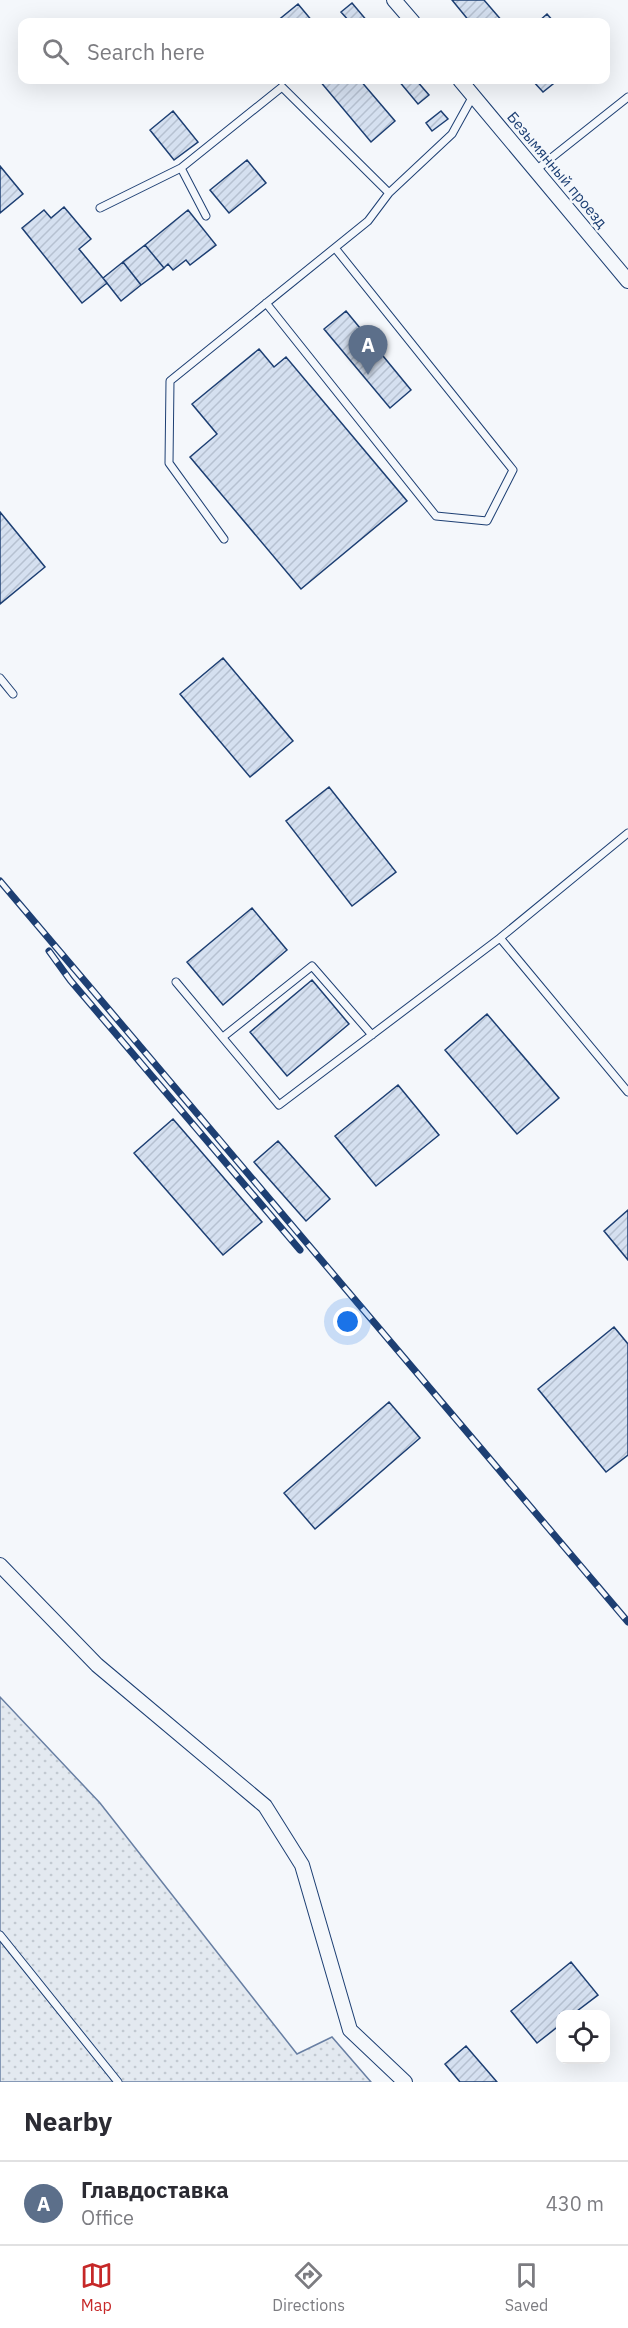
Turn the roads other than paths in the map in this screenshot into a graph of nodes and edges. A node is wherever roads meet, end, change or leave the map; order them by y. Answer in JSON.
{"nodes":[{"id":1,"x":394,"y":0,"type":"edge"},
{"id":2,"x":410,"y":18,"type":"edge"},
{"id":3,"x":463,"y":84,"type":"edge"},
{"id":4,"x":473,"y":96,"type":"junction"},
{"id":5,"x":628,"y":97,"type":"edge"},
{"id":6,"x":181,"y":168,"type":"junction"},
{"id":7,"x":536,"y":170,"type":"junction"},
{"id":8,"x":389,"y":193,"type":"junction"},
{"id":9,"x":100,"y":208,"type":"dead end"},
{"id":10,"x":206,"y":216,"type":"dead end"},
{"id":11,"x":335,"y":248,"type":"junction"},
{"id":12,"x":628,"y":281,"type":"edge"},
{"id":13,"x":266,"y":303,"type":"junction"},
{"id":14,"x":224,"y":539,"type":"dead end"},
{"id":15,"x":0,"y":678,"type":"edge"},
{"id":16,"x":13,"y":694,"type":"dead end"},
{"id":17,"x":628,"y":833,"type":"edge"},
{"id":18,"x":500,"y":938,"type":"junction"},
{"id":19,"x":176,"y":982,"type":"dead end"},
{"id":20,"x":372,"y":1035,"type":"junction"},
{"id":21,"x":223,"y":1037,"type":"junction"},
{"id":22,"x":628,"y":1092,"type":"edge"},
{"id":23,"x":0,"y":1565,"type":"edge"},
{"id":24,"x":0,"y":1935,"type":"edge"},
{"id":25,"x":118,"y":2082,"type":"edge"},
{"id":26,"x":405,"y":2082,"type":"edge"}],
"edges":[{"from":1,"to":2,"type":"street"},
{"from":3,"to":4,"type":"street","name":"Безымянный проезд"},
{"from":4,"to":7,"type":"street","name":"Безымянный проезд"},
{"from":4,"to":8,"type":"lane"},
{"from":5,"to":7,"type":"lane"},
{"from":6,"to":8,"type":"lane"},
{"from":6,"to":9,"type":"lane"},
{"from":6,"to":10,"type":"lane"},
{"from":7,"to":12,"type":"street","name":"Безымянный проезд"},
{"from":8,"to":11,"type":"lane"},
{"from":11,"to":13,"type":"lane"},
{"from":11,"to":13,"type":"lane"},
{"from":13,"to":14,"type":"lane"},
{"from":15,"to":16,"type":"lane"},
{"from":17,"to":18,"type":"lane"},
{"from":18,"to":20,"type":"lane"},
{"from":18,"to":22,"type":"lane"},
{"from":19,"to":21,"type":"lane"},
{"from":20,"to":21,"type":"lane"},
{"from":20,"to":21,"type":"lane"},
{"from":23,"to":26,"type":"street"},
{"from":24,"to":25,"type":"lane"}]}
